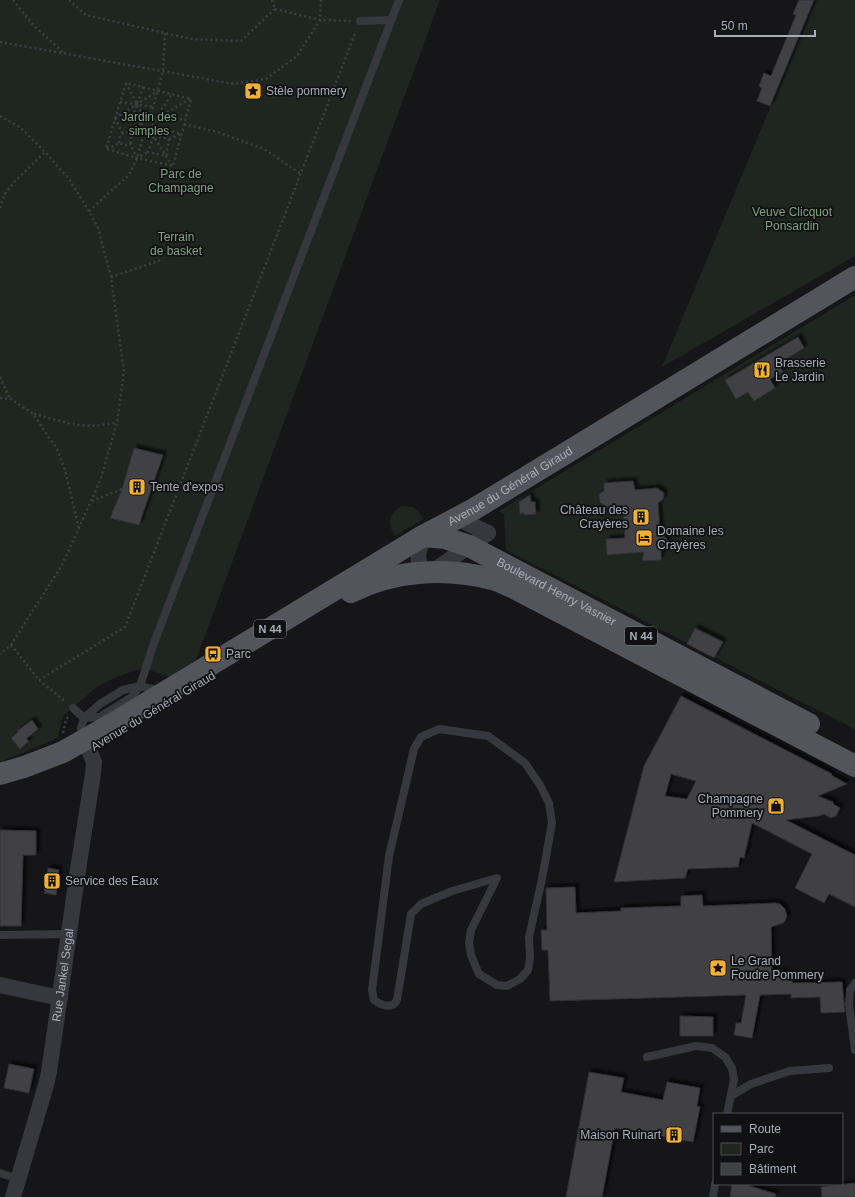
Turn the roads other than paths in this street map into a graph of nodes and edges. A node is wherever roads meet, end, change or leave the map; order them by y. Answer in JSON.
{"nodes":[{"id":1,"x":398,"y":0,"type":"edge"},
{"id":2,"x":391,"y":20,"type":"junction"},
{"id":3,"x":360,"y":21,"type":"road end"},
{"id":4,"x":855,"y":277,"type":"edge"},
{"id":5,"x":457,"y":518,"type":"junction"},
{"id":6,"x":423,"y":536,"type":"junction"},
{"id":7,"x":469,"y":546,"type":"junction"},
{"id":8,"x":426,"y":572,"type":"junction"},
{"id":9,"x":140,"y":686,"type":"junction"},
{"id":10,"x":165,"y":692,"type":"junction"},
{"id":11,"x":74,"y":709,"type":"road end"},
{"id":12,"x":94,"y":730,"type":"junction"},
{"id":13,"x":855,"y":749,"type":"edge"},
{"id":14,"x":855,"y":766,"type":"edge"},
{"id":15,"x":0,"y":774,"type":"edge"},
{"id":16,"x":0,"y":786,"type":"edge"},
{"id":17,"x":497,"y":878,"type":"joint"},
{"id":18,"x":69,"y":934,"type":"junction"},
{"id":19,"x":0,"y":935,"type":"edge"},
{"id":20,"x":855,"y":983,"type":"edge"},
{"id":21,"x":0,"y":985,"type":"edge"},
{"id":22,"x":60,"y":998,"type":"junction"},
{"id":23,"x":855,"y":1050,"type":"edge"},
{"id":24,"x":647,"y":1057,"type":"dead end"},
{"id":25,"x":829,"y":1068,"type":"dead end"},
{"id":26,"x":731,"y":1096,"type":"junction"},
{"id":27,"x":728,"y":1113,"type":"edge"},
{"id":28,"x":0,"y":1173,"type":"edge"},
{"id":29,"x":18,"y":1179,"type":"junction"},
{"id":30,"x":715,"y":1185,"type":"edge"},
{"id":31,"x":13,"y":1197,"type":"edge"},
{"id":32,"x":713,"y":1197,"type":"edge"}],
"edges":[{"from":1,"to":2,"type":"lane"},
{"from":2,"to":3,"type":"lane"},
{"from":2,"to":9,"type":"lane"},
{"from":4,"to":5,"type":"main road","name":"Avenue du Général Giraud"},
{"from":5,"to":6,"type":"main road","name":"Avenue du Général Giraud"},
{"from":5,"to":7,"type":"street"},
{"from":6,"to":7,"type":"main road","name":"Boulevard Henry Vasnier","number":"N 44"},
{"from":6,"to":8,"type":"street"},
{"from":6,"to":10,"type":"main road","name":"Avenue du Général Giraud","number":"N 44"},
{"from":7,"to":8,"type":"street"},
{"from":7,"to":13,"type":"main road","name":"Boulevard Henry Vasnier","number":"N 44"},
{"from":8,"to":12,"type":"main road","name":"Avenue du Général Giraud","number":"N 44"},
{"from":8,"to":14,"type":"main road","name":"Boulevard Henry Vasnier","number":"N 44"},
{"from":9,"to":10,"type":"lane","name":"Avenue du Général Giraud"},
{"from":9,"to":12,"type":"lane"},
{"from":9,"to":12,"type":"lane","name":"Avenue du Général Giraud"},
{"from":10,"to":12,"type":"main road","name":"Avenue du Général Giraud","number":"N 44"},
{"from":11,"to":12,"type":"lane"},
{"from":12,"to":15,"type":"main road","number":"N 44"},
{"from":12,"to":16,"type":"main road","name":"Avenue du Général Giraud","number":"N 44"},
{"from":12,"to":18,"type":"street","name":"Rue Jankel Segal"},
{"from":17,"to":17,"type":"lane"},
{"from":18,"to":19,"type":"lane"},
{"from":18,"to":22,"type":"street","name":"Rue Jankel Segal"},
{"from":20,"to":23,"type":"lane"},
{"from":21,"to":22,"type":"street"},
{"from":22,"to":29,"type":"street","name":"Rue Jankel Segal"},
{"from":24,"to":26,"type":"lane"},
{"from":25,"to":26,"type":"lane"},
{"from":26,"to":27,"type":"lane"},
{"from":28,"to":29,"type":"lane"},
{"from":29,"to":31,"type":"street","name":"Rue Jankel Segal"},
{"from":30,"to":32,"type":"lane"}]}
